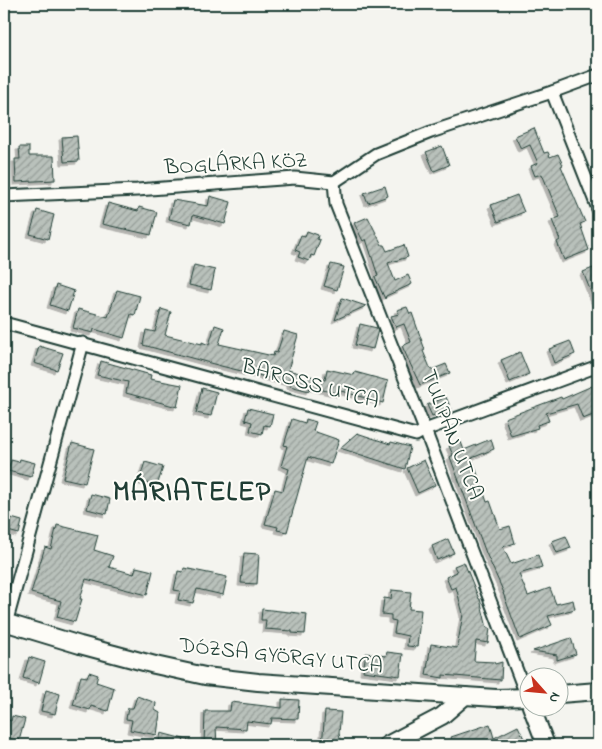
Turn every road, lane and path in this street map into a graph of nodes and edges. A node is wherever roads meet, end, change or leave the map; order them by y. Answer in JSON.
{"nodes":[{"id":1,"x":598,"y":74,"type":"edge"},
{"id":2,"x":552,"y":92,"type":"junction"},
{"id":3,"x":334,"y":182,"type":"junction"},
{"id":4,"x":4,"y":196,"type":"edge"},
{"id":5,"x":598,"y":210,"type":"edge"},
{"id":6,"x":4,"y":323,"type":"edge"},
{"id":7,"x":83,"y":343,"type":"junction"},
{"id":8,"x":598,"y":366,"type":"edge"},
{"id":9,"x":425,"y":430,"type":"junction"},
{"id":10,"x":4,"y":625,"type":"edge"},
{"id":11,"x":520,"y":678,"type":"edge"},
{"id":12,"x":598,"y":691,"type":"edge"},
{"id":13,"x":570,"y":693,"type":"edge"},
{"id":14,"x":465,"y":696,"type":"junction"},
{"id":15,"x":520,"y":700,"type":"edge"},
{"id":16,"x":535,"y":716,"type":"edge"},
{"id":17,"x":386,"y":745,"type":"edge"},
{"id":18,"x":546,"y":745,"type":"edge"}],
"edges":[{"from":1,"to":2,"type":"street","name":"BOGLÁRKA KÖZ"},
{"from":2,"to":3,"type":"street","name":"BOGLÁRKA KÖZ"},
{"from":2,"to":5,"type":"street"},
{"from":3,"to":4,"type":"street","name":"BOGLÁRKA KÖZ"},
{"from":3,"to":9,"type":"street","name":"TULIPÁN UTCA"},
{"from":6,"to":7,"type":"street","name":"BAROSS UTCA"},
{"from":7,"to":9,"type":"street","name":"BAROSS UTCA"},
{"from":7,"to":10,"type":"street"},
{"from":8,"to":9,"type":"street","name":"BAROSS UTCA"},
{"from":9,"to":11,"type":"street","name":"TULIPÁN UTCA"},
{"from":10,"to":14,"type":"main road","name":"DÓZSA GYÖRGY UTCA"},
{"from":12,"to":13,"type":"main road"},
{"from":14,"to":15,"type":"main road","name":"DÓZSA GYÖRGY UTCA"},
{"from":14,"to":17,"type":"main road"},
{"from":16,"to":18,"type":"main road","name":"TULIPÁN UTCA"}]}
